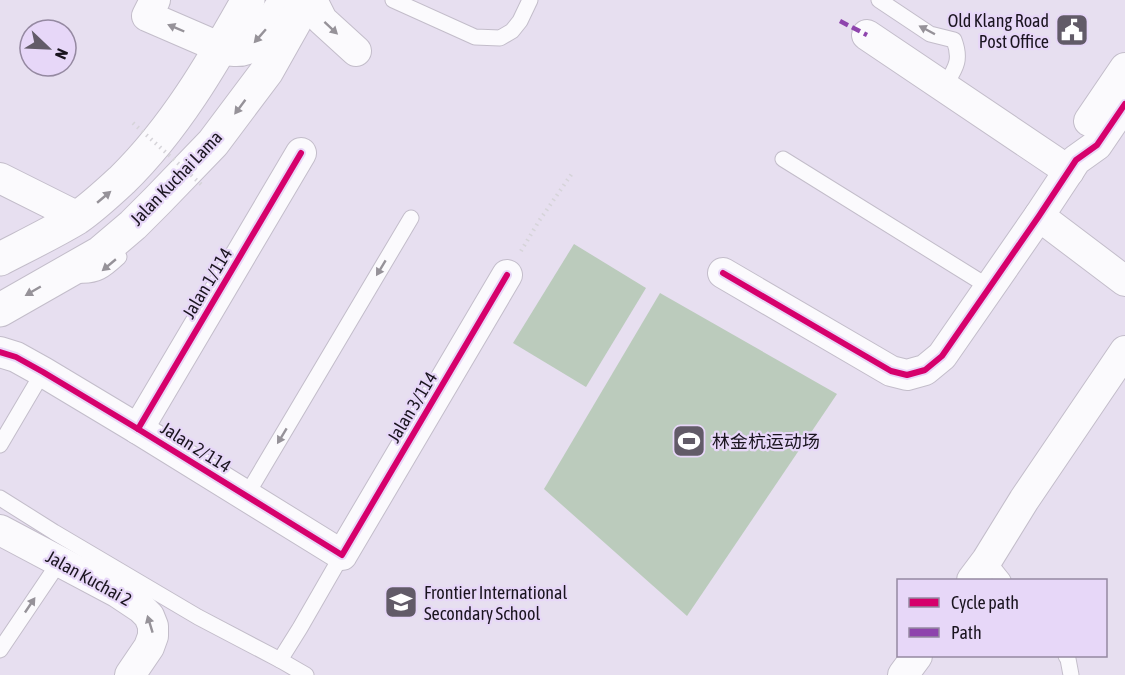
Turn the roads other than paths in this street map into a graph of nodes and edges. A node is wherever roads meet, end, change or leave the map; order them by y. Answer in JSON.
{"nodes":[{"id":1,"x":155,"y":0,"type":"edge"},
{"id":2,"x":248,"y":0,"type":"edge"},
{"id":3,"x":286,"y":0,"type":"edge"},
{"id":4,"x":309,"y":0,"type":"edge"},
{"id":5,"x":393,"y":0,"type":"edge"},
{"id":6,"x":530,"y":0,"type":"edge"},
{"id":7,"x":879,"y":0,"type":"edge"},
{"id":8,"x":867,"y":35,"type":"dead end"},
{"id":9,"x":222,"y":48,"type":"junction"},
{"id":10,"x":357,"y":51,"type":"dead end"},
{"id":11,"x":944,"y":87,"type":"junction"},
{"id":12,"x":1121,"y":90,"type":"edge"},
{"id":13,"x":301,"y":153,"type":"dead end"},
{"id":14,"x":783,"y":159,"type":"dead end"},
{"id":15,"x":1072,"y":166,"type":"junction"},
{"id":16,"x":0,"y":178,"type":"edge"},
{"id":17,"x":1039,"y":216,"type":"junction"},
{"id":18,"x":78,"y":218,"type":"junction"},
{"id":19,"x":411,"y":218,"type":"dead end"},
{"id":20,"x":0,"y":259,"type":"edge"},
{"id":21,"x":723,"y":273,"type":"dead end"},
{"id":22,"x":507,"y":275,"type":"dead end"},
{"id":23,"x":1125,"y":280,"type":"edge"},
{"id":24,"x":989,"y":287,"type":"junction"},
{"id":25,"x":0,"y":310,"type":"edge"},
{"id":26,"x":1125,"y":351,"type":"edge"},
{"id":27,"x":0,"y":352,"type":"edge"},
{"id":28,"x":43,"y":372,"type":"junction"},
{"id":29,"x":138,"y":429,"type":"junction"},
{"id":30,"x":0,"y":445,"type":"edge"},
{"id":31,"x":246,"y":496,"type":"junction"},
{"id":32,"x":0,"y":498,"type":"edge"},
{"id":33,"x":0,"y":530,"type":"edge"},
{"id":34,"x":342,"y":555,"type":"junction"},
{"id":35,"x":60,"y":561,"type":"junction"},
{"id":36,"x":987,"y":574,"type":"edge"},
{"id":37,"x":0,"y":650,"type":"edge"},
{"id":38,"x":916,"y":657,"type":"edge"},
{"id":39,"x":1067,"y":657,"type":"edge"},
{"id":40,"x":280,"y":660,"type":"junction"},
{"id":41,"x":130,"y":675,"type":"edge"},
{"id":42,"x":306,"y":675,"type":"edge"},
{"id":43,"x":903,"y":675,"type":"edge"},
{"id":44,"x":1071,"y":675,"type":"edge"}],
"edges":[{"from":9,"to":1,"type":"street","one_way":true},
{"from":2,"to":9,"type":"main road","name":"Jalan Kuchai Lama"},
{"from":3,"to":9,"type":"main road","one_way":true},
{"from":4,"to":10,"type":"street","one_way":true},
{"from":4,"to":25,"type":"main road","name":"Jalan Kuchai Lama","one_way":true},
{"from":5,"to":6,"type":"lane"},
{"from":11,"to":7,"type":"lane","one_way":true},
{"from":8,"to":11,"type":"street"},
{"from":18,"to":9,"type":"main road","name":"Jalan Kuchai Lama","one_way":true},
{"from":11,"to":15,"type":"street"},
{"from":12,"to":15,"type":"street"},
{"from":13,"to":29,"type":"street","name":"Jalan 1/114"},
{"from":14,"to":24,"type":"lane"},
{"from":15,"to":17,"type":"street"},
{"from":16,"to":18,"type":"street"},
{"from":17,"to":23,"type":"street"},
{"from":17,"to":24,"type":"street"},
{"from":18,"to":20,"type":"main road","name":"Jalan Kuchai Lama"},
{"from":19,"to":31,"type":"lane","one_way":true},
{"from":21,"to":24,"type":"street"},
{"from":22,"to":34,"type":"street","name":"Jalan 3/114"},
{"from":26,"to":36,"type":"street"},
{"from":27,"to":28,"type":"street","name":"Jalan 2/114"},
{"from":28,"to":29,"type":"street","name":"Jalan 2/114"},
{"from":28,"to":30,"type":"lane"},
{"from":29,"to":31,"type":"street","name":"Jalan 2/114"},
{"from":31,"to":34,"type":"street","name":"Jalan 2/114"},
{"from":32,"to":40,"type":"lane"},
{"from":33,"to":35,"type":"street","name":"Jalan Kuchai 2"},
{"from":34,"to":40,"type":"lane"},
{"from":37,"to":35,"type":"lane","one_way":true},
{"from":41,"to":35,"type":"street","name":"Jalan Kuchai 2","one_way":true},
{"from":38,"to":43,"type":"street"},
{"from":39,"to":44,"type":"lane"},
{"from":40,"to":42,"type":"lane"}]}
